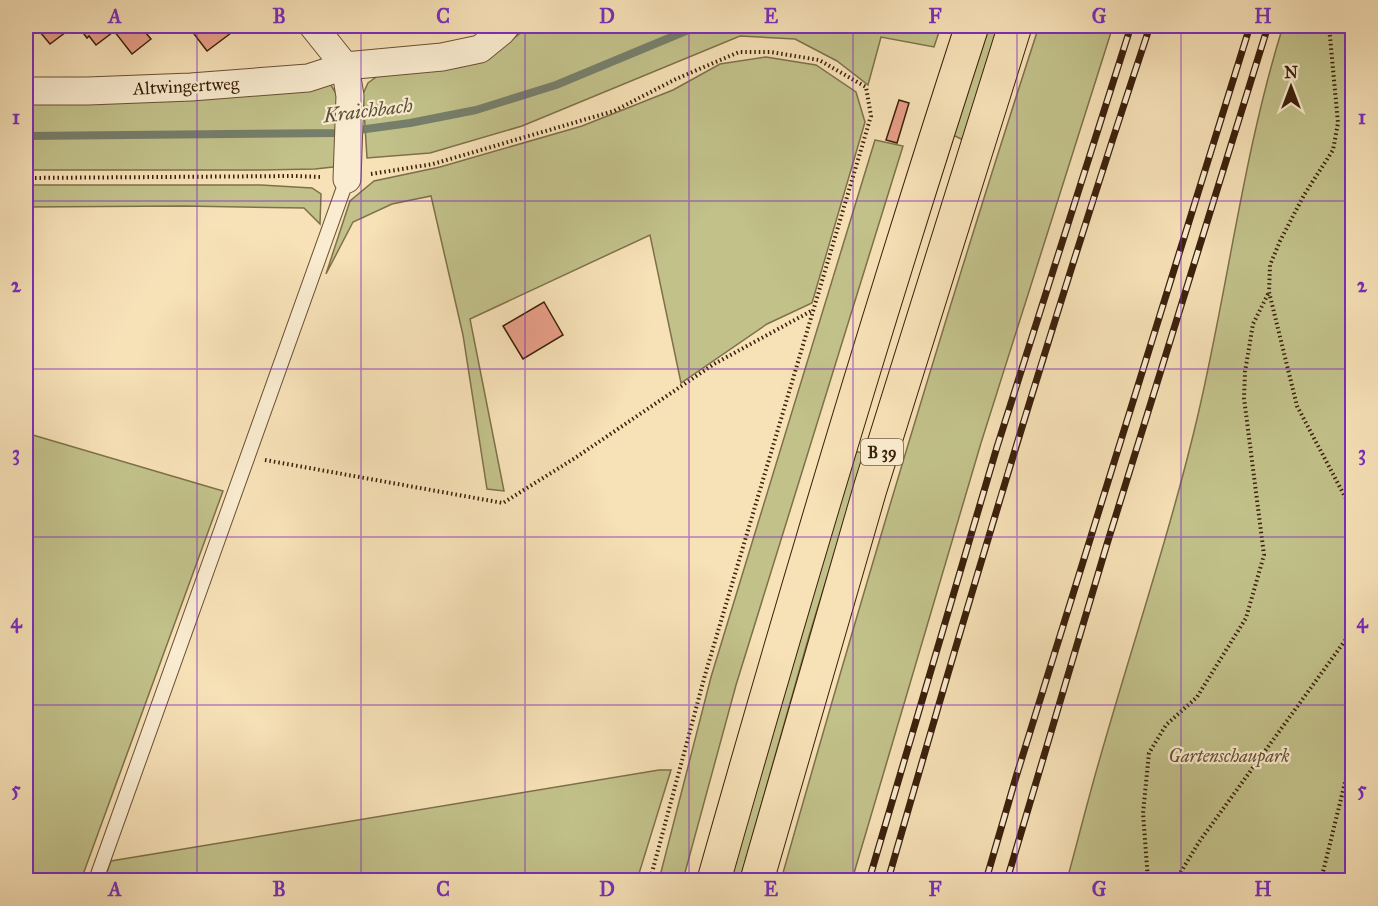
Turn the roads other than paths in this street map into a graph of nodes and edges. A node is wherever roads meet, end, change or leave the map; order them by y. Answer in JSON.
{"nodes":[{"id":1,"x":313,"y":26,"type":"edge"},
{"id":2,"x":506,"y":26,"type":"edge"},
{"id":3,"x":972,"y":26,"type":"edge"},
{"id":4,"x":1015,"y":26,"type":"edge"},
{"id":5,"x":345,"y":66,"type":"junction"},
{"id":6,"x":26,"y":91,"type":"edge"},
{"id":7,"x":348,"y":167,"type":"joint"},
{"id":8,"x":96,"y":880,"type":"edge"},
{"id":9,"x":714,"y":880,"type":"edge"},
{"id":10,"x":757,"y":880,"type":"edge"}],
"edges":[{"from":1,"to":5,"type":"street"},
{"from":2,"to":5,"type":"street","name":"Altwingertweg"},
{"from":3,"to":9,"type":"highway","number":"B 39"},
{"from":4,"to":10,"type":"highway","number":"B 39"},
{"from":5,"to":6,"type":"street","name":"Altwingertweg"},
{"from":5,"to":7,"type":"street"},
{"from":7,"to":8,"type":"lane"}]}
